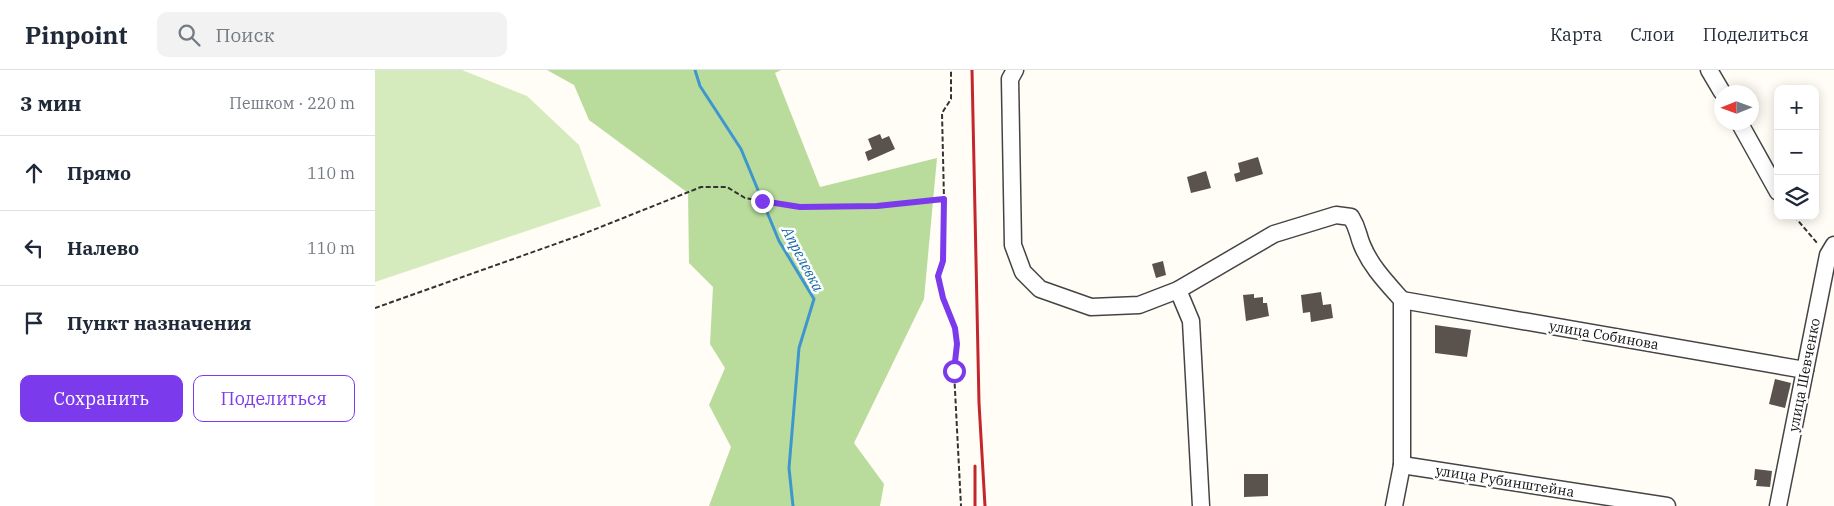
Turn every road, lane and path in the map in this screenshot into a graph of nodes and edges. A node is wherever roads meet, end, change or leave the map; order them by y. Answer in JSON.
{"nodes":[{"id":1,"x":951,"y":70,"type":"edge"},
{"id":2,"x":1015,"y":70,"type":"edge"},
{"id":3,"x":1709,"y":70,"type":"edge"},
{"id":4,"x":1718,"y":85,"type":"edge"},
{"id":5,"x":1743,"y":130,"type":"edge"},
{"id":6,"x":1774,"y":185,"type":"edge"},
{"id":7,"x":944,"y":199,"type":"junction"},
{"id":8,"x":1797,"y":220,"type":"edge"},
{"id":9,"x":1831,"y":250,"type":"edge"},
{"id":10,"x":1178,"y":290,"type":"junction"},
{"id":11,"x":1402,"y":300,"type":"junction"},
{"id":12,"x":375,"y":308,"type":"edge"},
{"id":13,"x":1805,"y":370,"type":"junction"},
{"id":14,"x":1402,"y":465,"type":"junction"},
{"id":15,"x":961,"y":506,"type":"edge"},
{"id":16,"x":1201,"y":506,"type":"edge"},
{"id":17,"x":1394,"y":506,"type":"edge"},
{"id":18,"x":1667,"y":506,"type":"edge"},
{"id":19,"x":1778,"y":506,"type":"edge"}],
"edges":[{"from":1,"to":7,"type":"path"},
{"from":2,"to":10,"type":"street"},
{"from":3,"to":4,"type":"street"},
{"from":5,"to":6,"type":"street"},
{"from":7,"to":12,"type":"path"},
{"from":7,"to":15,"type":"path"},
{"from":8,"to":9,"type":"path"},
{"from":9,"to":13,"type":"street","name":"улица Шевченко"},
{"from":10,"to":11,"type":"street"},
{"from":10,"to":16,"type":"street"},
{"from":11,"to":13,"type":"street","name":"улица Собинова"},
{"from":11,"to":14,"type":"street"},
{"from":13,"to":19,"type":"street","name":"улица Шевченко"},
{"from":14,"to":17,"type":"street"},
{"from":14,"to":18,"type":"street","name":"улица Рубинштейна"}]}
